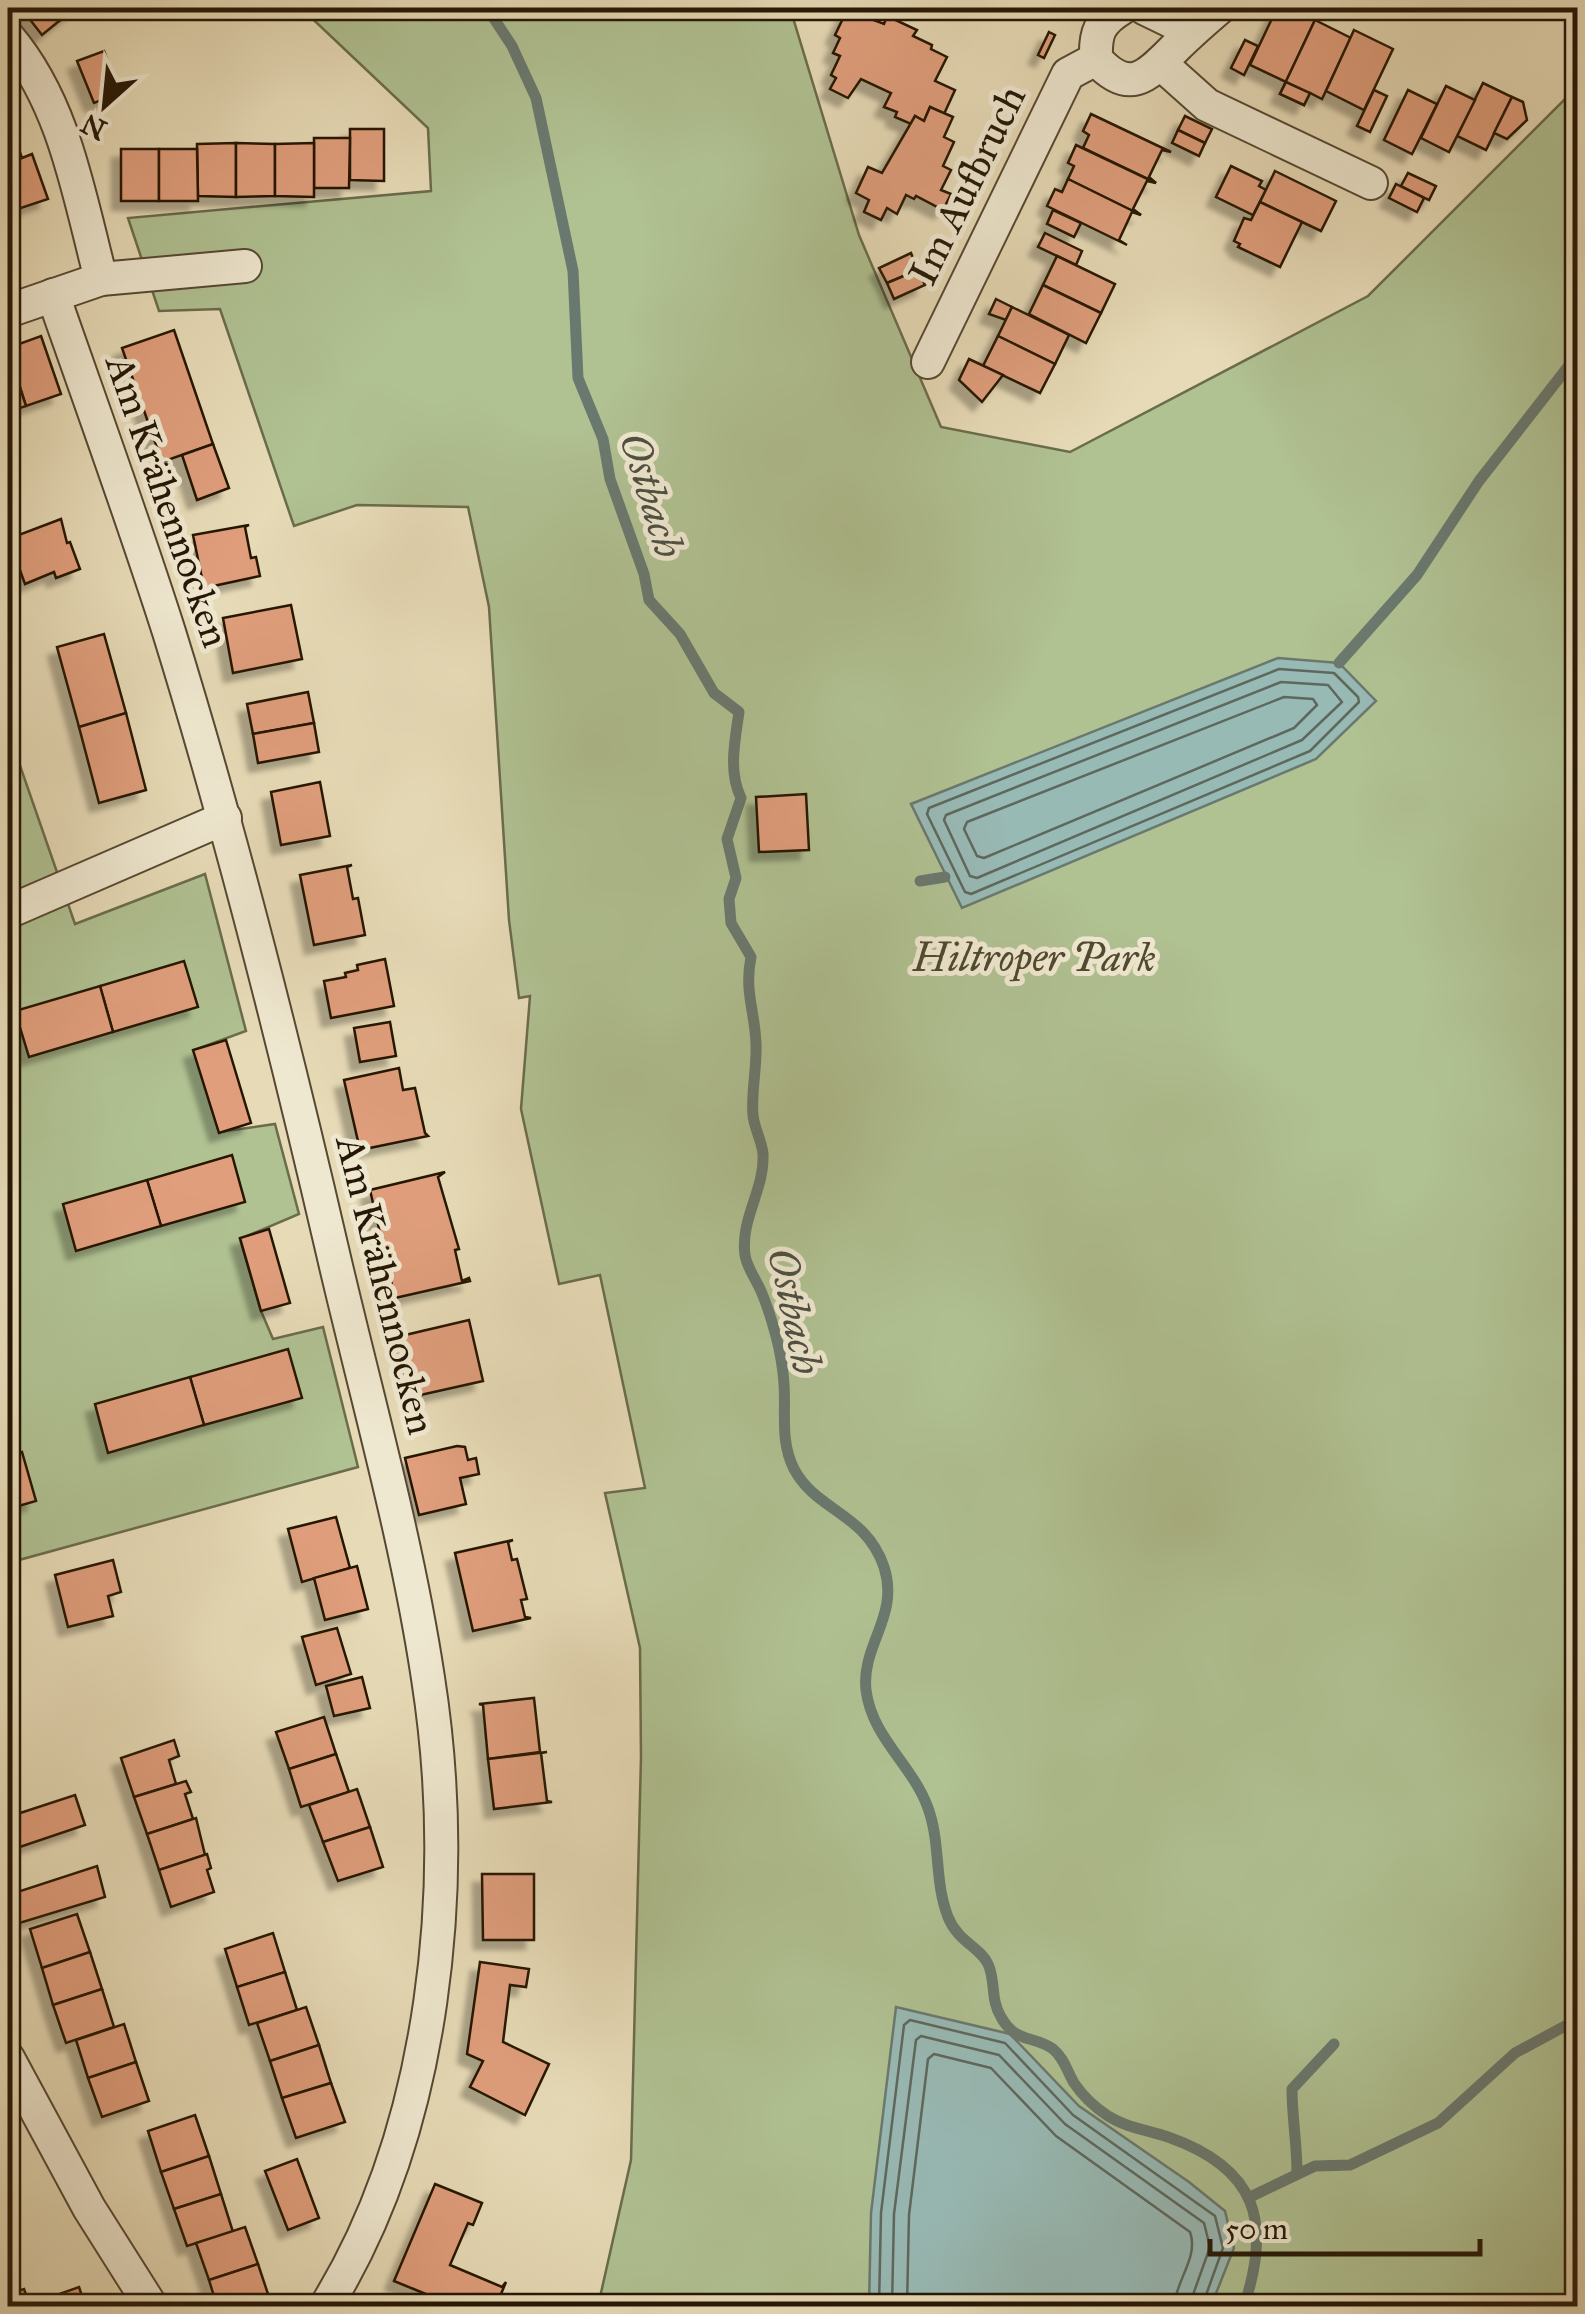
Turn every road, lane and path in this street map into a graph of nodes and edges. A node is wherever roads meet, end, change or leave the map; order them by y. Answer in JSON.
{"nodes":[{"id":1,"x":1122,"y":8,"type":"edge"},
{"id":2,"x":1144,"y":8,"type":"edge"},
{"id":3,"x":1219,"y":8,"type":"edge"},
{"id":4,"x":1188,"y":36,"type":"junction"},
{"id":5,"x":8,"y":37,"type":"edge"},
{"id":6,"x":1096,"y":59,"type":"junction"},
{"id":7,"x":1160,"y":63,"type":"junction"},
{"id":8,"x":1372,"y":184,"type":"dead end"},
{"id":9,"x":245,"y":266,"type":"dead end"},
{"id":10,"x":101,"y":278,"type":"junction"},
{"id":11,"x":53,"y":295,"type":"junction"},
{"id":12,"x":8,"y":311,"type":"edge"},
{"id":13,"x":928,"y":362,"type":"dead end"},
{"id":14,"x":224,"y":818,"type":"junction"},
{"id":15,"x":8,"y":912,"type":"edge"},
{"id":16,"x":8,"y":2058,"type":"edge"},
{"id":17,"x":151,"y":2306,"type":"edge"},
{"id":18,"x":326,"y":2306,"type":"edge"}],
"edges":[{"from":1,"to":6,"type":"street"},
{"from":2,"to":4,"type":"street"},
{"from":3,"to":4,"type":"street"},
{"from":4,"to":7,"type":"street"},
{"from":5,"to":10,"type":"street"},
{"from":6,"to":7,"type":"street"},
{"from":6,"to":13,"type":"street","name":"Im Aufbruch"},
{"from":7,"to":8,"type":"street"},
{"from":9,"to":10,"type":"street"},
{"from":10,"to":11,"type":"street"},
{"from":11,"to":12,"type":"street"},
{"from":11,"to":14,"type":"street","name":"Am Krähennocken"},
{"from":14,"to":15,"type":"street"},
{"from":14,"to":18,"type":"street","name":"Am Krähennocken"},
{"from":16,"to":17,"type":"street"}]}
